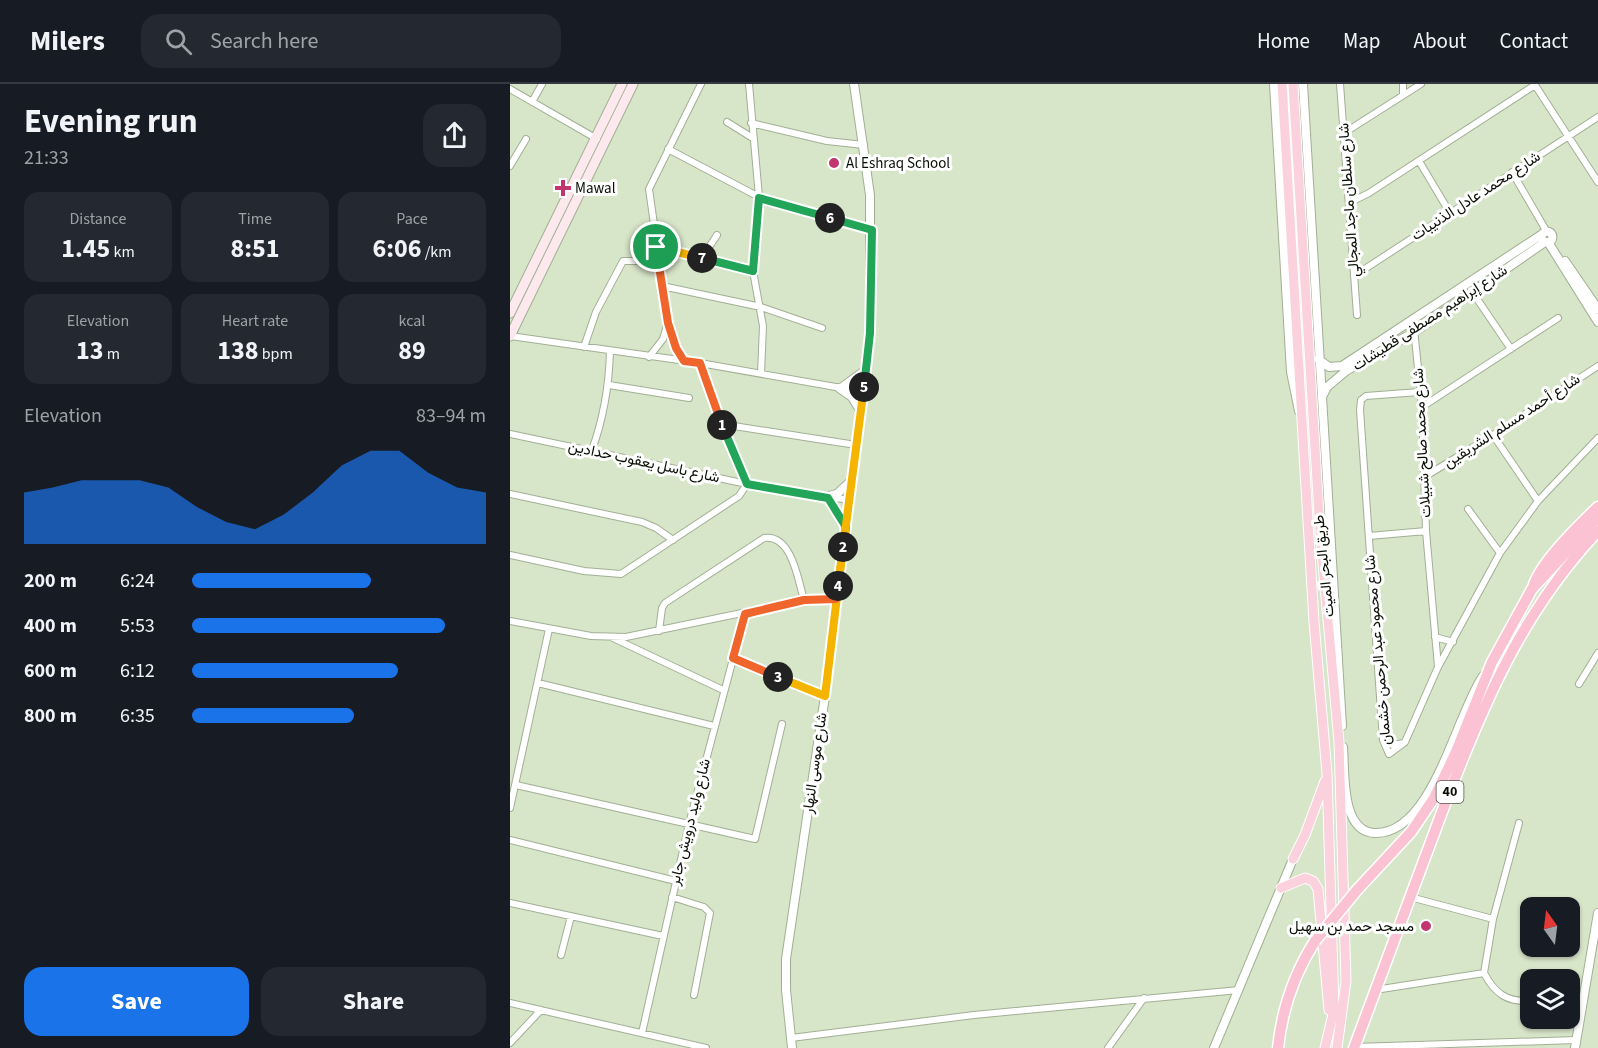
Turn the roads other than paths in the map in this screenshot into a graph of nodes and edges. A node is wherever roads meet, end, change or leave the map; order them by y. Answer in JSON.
{"nodes":[{"id":1,"x":542,"y":84,"type":"edge"},
{"id":2,"x":622,"y":84,"type":"edge"},
{"id":3,"x":633,"y":84,"type":"edge"},
{"id":4,"x":701,"y":84,"type":"edge"},
{"id":5,"x":749,"y":84,"type":"edge"},
{"id":6,"x":854,"y":84,"type":"edge"},
{"id":7,"x":1274,"y":84,"type":"edge"},
{"id":8,"x":1282,"y":84,"type":"edge"},
{"id":9,"x":1293,"y":84,"type":"edge"},
{"id":10,"x":1303,"y":84,"type":"edge"},
{"id":11,"x":1341,"y":84,"type":"edge"},
{"id":12,"x":1403,"y":84,"type":"edge"},
{"id":13,"x":1421,"y":84,"type":"edge"},
{"id":14,"x":510,"y":89,"type":"edge"},
{"id":15,"x":1403,"y":95,"type":"junction"},
{"id":16,"x":532,"y":102,"type":"junction"},
{"id":17,"x":1598,"y":117,"type":"edge"},
{"id":18,"x":727,"y":122,"type":"dead end"},
{"id":19,"x":751,"y":123,"type":"junction"},
{"id":20,"x":1344,"y":134,"type":"junction"},
{"id":21,"x":1569,"y":136,"type":"junction"},
{"id":22,"x":752,"y":137,"type":"junction"},
{"id":23,"x":526,"y":139,"type":"dead end"},
{"id":24,"x":597,"y":139,"type":"junction"},
{"id":25,"x":864,"y":145,"type":"junction"},
{"id":26,"x":668,"y":149,"type":"junction"},
{"id":27,"x":1419,"y":161,"type":"junction"},
{"id":28,"x":510,"y":166,"type":"edge"},
{"id":29,"x":1512,"y":172,"type":"junction"},
{"id":30,"x":1598,"y":182,"type":"edge"},
{"id":31,"x":759,"y":198,"type":"junction"},
{"id":32,"x":1349,"y":203,"type":"junction"},
{"id":33,"x":1450,"y":213,"type":"junction"},
{"id":34,"x":872,"y":230,"type":"junction"},
{"id":35,"x":717,"y":235,"type":"dead end"},
{"id":36,"x":1547,"y":238,"type":"junction"},
{"id":37,"x":656,"y":247,"type":"junction"},
{"id":38,"x":702,"y":258,"type":"junction"},
{"id":39,"x":659,"y":261,"type":"junction"},
{"id":40,"x":753,"y":271,"type":"junction"},
{"id":41,"x":1354,"y":276,"type":"junction"},
{"id":42,"x":1468,"y":284,"type":"junction"},
{"id":43,"x":662,"y":286,"type":"junction"},
{"id":44,"x":1474,"y":292,"type":"junction"},
{"id":45,"x":1592,"y":300,"type":"edge"},
{"id":46,"x":761,"y":307,"type":"junction"},
{"id":47,"x":1598,"y":309,"type":"edge"},
{"id":48,"x":510,"y":313,"type":"edge"},
{"id":49,"x":1358,"y":315,"type":"dead end"},
{"id":50,"x":1558,"y":318,"type":"dead end"},
{"id":51,"x":1413,"y":319,"type":"junction"},
{"id":52,"x":1598,"y":322,"type":"edge"},
{"id":53,"x":668,"y":323,"type":"junction"},
{"id":54,"x":822,"y":328,"type":"dead end"},
{"id":55,"x":1416,"y":331,"type":"junction"},
{"id":56,"x":510,"y":336,"type":"edge"},
{"id":57,"x":584,"y":347,"type":"junction"},
{"id":58,"x":1511,"y":349,"type":"junction"},
{"id":59,"x":610,"y":351,"type":"junction"},
{"id":60,"x":649,"y":357,"type":"junction"},
{"id":61,"x":1318,"y":359,"type":"junction"},
{"id":62,"x":684,"y":361,"type":"junction"},
{"id":63,"x":700,"y":363,"type":"junction"},
{"id":64,"x":1598,"y":366,"type":"edge"},
{"id":65,"x":867,"y":369,"type":"junction"},
{"id":66,"x":761,"y":373,"type":"junction"},
{"id":67,"x":609,"y":385,"type":"junction"},
{"id":68,"x":840,"y":388,"type":"junction"},
{"id":69,"x":864,"y":392,"type":"junction"},
{"id":70,"x":1419,"y":392,"type":"junction"},
{"id":71,"x":689,"y":398,"type":"dead end"},
{"id":72,"x":1321,"y":398,"type":"junction"},
{"id":73,"x":1422,"y":407,"type":"junction"},
{"id":74,"x":861,"y":412,"type":"junction"},
{"id":75,"x":1303,"y":421,"type":"junction"},
{"id":76,"x":721,"y":424,"type":"junction"},
{"id":77,"x":510,"y":434,"type":"edge"},
{"id":78,"x":1493,"y":435,"type":"junction"},
{"id":79,"x":1598,"y":438,"type":"edge"},
{"id":80,"x":856,"y":445,"type":"junction"},
{"id":81,"x":592,"y":450,"type":"junction"},
{"id":82,"x":1426,"y":476,"type":"junction"},
{"id":83,"x":852,"y":480,"type":"junction"},
{"id":84,"x":747,"y":484,"type":"junction"},
{"id":85,"x":510,"y":494,"type":"edge"},
{"id":86,"x":827,"y":497,"type":"junction"},
{"id":87,"x":849,"y":500,"type":"junction"},
{"id":88,"x":1538,"y":501,"type":"junction"},
{"id":89,"x":1598,"y":507,"type":"edge"},
{"id":90,"x":1468,"y":509,"type":"dead end"},
{"id":91,"x":1598,"y":519,"type":"edge"},
{"id":92,"x":846,"y":527,"type":"junction"},
{"id":93,"x":1426,"y":531,"type":"junction"},
{"id":94,"x":1598,"y":531,"type":"edge"},
{"id":95,"x":1369,"y":537,"type":"junction"},
{"id":96,"x":673,"y":540,"type":"junction"},
{"id":97,"x":1572,"y":552,"type":"junction"},
{"id":98,"x":1500,"y":553,"type":"junction"},
{"id":99,"x":510,"y":555,"type":"edge"},
{"id":100,"x":1532,"y":589,"type":"junction"},
{"id":101,"x":836,"y":599,"type":"junction"},
{"id":102,"x":804,"y":600,"type":"junction"},
{"id":103,"x":745,"y":614,"type":"junction"},
{"id":104,"x":511,"y":624,"type":"edge"},
{"id":105,"x":549,"y":628,"type":"junction"},
{"id":106,"x":659,"y":631,"type":"junction"},
{"id":107,"x":1435,"y":637,"type":"junction"},
{"id":108,"x":613,"y":638,"type":"junction"},
{"id":109,"x":1453,"y":642,"type":"junction"},
{"id":110,"x":1598,"y":653,"type":"edge"},
{"id":111,"x":733,"y":658,"type":"junction"},
{"id":112,"x":1492,"y":662,"type":"junction"},
{"id":113,"x":1438,"y":667,"type":"junction"},
{"id":114,"x":538,"y":683,"type":"junction"},
{"id":115,"x":1579,"y":684,"type":"dead end"},
{"id":116,"x":723,"y":690,"type":"junction"},
{"id":117,"x":825,"y":696,"type":"junction"},
{"id":118,"x":782,"y":724,"type":"dead end"},
{"id":119,"x":714,"y":726,"type":"junction"},
{"id":120,"x":1328,"y":773,"type":"junction"},
{"id":121,"x":516,"y":785,"type":"junction"},
{"id":122,"x":510,"y":807,"type":"edge"},
{"id":123,"x":1519,"y":823,"type":"dead end"},
{"id":124,"x":689,"y":824,"type":"junction"},
{"id":125,"x":510,"y":840,"type":"edge"},
{"id":126,"x":1293,"y":860,"type":"joint"},
{"id":127,"x":1329,"y":867,"type":"junction"},
{"id":128,"x":1343,"y":878,"type":"junction"},
{"id":129,"x":675,"y":881,"type":"junction"},
{"id":130,"x":1281,"y":888,"type":"junction"},
{"id":131,"x":1409,"y":896,"type":"junction"},
{"id":132,"x":672,"y":897,"type":"junction"},
{"id":133,"x":510,"y":903,"type":"edge"},
{"id":134,"x":1598,"y":913,"type":"edge"},
{"id":135,"x":571,"y":916,"type":"junction"},
{"id":136,"x":1493,"y":919,"type":"junction"},
{"id":137,"x":663,"y":936,"type":"junction"},
{"id":138,"x":561,"y":955,"type":"dead end"},
{"id":139,"x":1594,"y":960,"type":"edge"},
{"id":140,"x":1484,"y":974,"type":"junction"},
{"id":141,"x":1239,"y":990,"type":"junction"},
{"id":142,"x":1374,"y":990,"type":"junction"},
{"id":143,"x":694,"y":995,"type":"dead end"},
{"id":144,"x":1144,"y":998,"type":"junction"},
{"id":145,"x":1580,"y":999,"type":"edge"},
{"id":146,"x":1584,"y":999,"type":"junction"},
{"id":147,"x":1520,"y":1002,"type":"edge"},
{"id":148,"x":510,"y":1003,"type":"edge"},
{"id":149,"x":541,"y":1010,"type":"junction"},
{"id":150,"x":1329,"y":1027,"type":"junction"},
{"id":151,"x":642,"y":1033,"type":"junction"},
{"id":152,"x":791,"y":1038,"type":"junction"},
{"id":153,"x":510,"y":1043,"type":"edge"},
{"id":154,"x":1576,"y":1044,"type":"edge"},
{"id":155,"x":706,"y":1048,"type":"edge"},
{"id":156,"x":792,"y":1048,"type":"edge"},
{"id":157,"x":1108,"y":1048,"type":"edge"},
{"id":158,"x":1214,"y":1048,"type":"edge"},
{"id":159,"x":1278,"y":1048,"type":"edge"},
{"id":160,"x":1325,"y":1048,"type":"edge"},
{"id":161,"x":1337,"y":1048,"type":"edge"},
{"id":162,"x":1354,"y":1048,"type":"edge"},
{"id":163,"x":1400,"y":1048,"type":"edge"}],
"edges":[{"from":1,"to":16,"type":"street"},
{"from":2,"to":24,"type":"main road"},
{"from":3,"to":56,"type":"main road"},
{"from":4,"to":26,"type":"street"},
{"from":5,"to":19,"type":"street"},
{"from":6,"to":25,"type":"street","name":"شارع موسى النهار"},
{"from":7,"to":75,"type":"street"},
{"from":8,"to":75,"type":"main road"},
{"from":9,"to":128,"type":"main road","name":"طريق البحر الميت"},
{"from":10,"to":61,"type":"street"},
{"from":11,"to":20,"type":"street","name":"شارع سلطان ماجد المجالي"},
{"from":12,"to":15,"type":"street"},
{"from":13,"to":15,"type":"street"},
{"from":14,"to":16,"type":"street"},
{"from":15,"to":20,"type":"street"},
{"from":16,"to":24,"type":"street"},
{"from":17,"to":21,"type":"street","name":"شارع محمد عادل الذنيبات"},
{"from":18,"to":22,"type":"street"},
{"from":19,"to":22,"type":"street"},
{"from":19,"to":25,"type":"street"},
{"from":20,"to":32,"type":"street","name":"شارع سلطان ماجد المجالي"},
{"from":21,"to":27,"type":"street"},
{"from":21,"to":29,"type":"street","name":"شارع محمد عادل الذنيبات"},
{"from":21,"to":30,"type":"street"},
{"from":22,"to":31,"type":"street"},
{"from":23,"to":28,"type":"street"},
{"from":24,"to":48,"type":"main road"},
{"from":25,"to":34,"type":"street","name":"شارع موسى النهار"},
{"from":26,"to":31,"type":"street"},
{"from":26,"to":37,"type":"street"},
{"from":27,"to":32,"type":"street"},
{"from":27,"to":33,"type":"street"},
{"from":29,"to":33,"type":"street","name":"شارع محمد عادل الذنيبات"},
{"from":29,"to":36,"type":"street"},
{"from":31,"to":34,"type":"street"},
{"from":31,"to":40,"type":"street"},
{"from":32,"to":41,"type":"street","name":"شارع سلطان ماجد المجالي"},
{"from":33,"to":41,"type":"street","name":"شارع محمد عادل الذنيبات"},
{"from":34,"to":65,"type":"street","name":"شارع موسى النهار"},
{"from":35,"to":38,"type":"street"},
{"from":36,"to":42,"type":"street","name":"شارع إبراهيم مصطفى قطيشات"},
{"from":36,"to":44,"type":"street","name":"شارع إبراهيم مصطفى قطيشات"},
{"from":36,"to":45,"type":"street"},
{"from":37,"to":38,"type":"street"},
{"from":37,"to":39,"type":"street"},
{"from":38,"to":40,"type":"street"},
{"from":39,"to":43,"type":"street"},
{"from":39,"to":57,"type":"street"},
{"from":40,"to":46,"type":"street"},
{"from":41,"to":49,"type":"street","name":"شارع سلطان ماجد المجالي"},
{"from":42,"to":44,"type":"street"},
{"from":42,"to":51,"type":"street","name":"شارع إبراهيم مصطفى قطيشات"},
{"from":43,"to":46,"type":"street"},
{"from":43,"to":53,"type":"street"},
{"from":44,"to":55,"type":"street","name":"شارع إبراهيم مصطفى قطيشات"},
{"from":44,"to":58,"type":"street"},
{"from":45,"to":47,"type":"street"},
{"from":45,"to":52,"type":"street"},
{"from":46,"to":54,"type":"street"},
{"from":46,"to":66,"type":"street"},
{"from":50,"to":58,"type":"street"},
{"from":51,"to":55,"type":"street","name":"شارع محمد صالح شبيلات"},
{"from":51,"to":61,"type":"street","name":"شارع إبراهيم مصطفى قطيشات"},
{"from":53,"to":60,"type":"street"},
{"from":53,"to":62,"type":"street"},
{"from":55,"to":70,"type":"street","name":"شارع محمد صالح شبيلات"},
{"from":55,"to":72,"type":"street","name":"شارع إبراهيم مصطفى قطيشات"},
{"from":56,"to":57,"type":"street"},
{"from":57,"to":59,"type":"street"},
{"from":58,"to":73,"type":"street"},
{"from":59,"to":60,"type":"street"},
{"from":59,"to":67,"type":"street"},
{"from":60,"to":62,"type":"street"},
{"from":61,"to":72,"type":"street"},
{"from":62,"to":63,"type":"street"},
{"from":63,"to":66,"type":"street"},
{"from":63,"to":76,"type":"street"},
{"from":64,"to":78,"type":"street","name":"شارع أحمد مسلم الشريقين"},
{"from":65,"to":68,"type":"street"},
{"from":65,"to":69,"type":"street","name":"شارع موسى النهار"},
{"from":66,"to":68,"type":"street"},
{"from":67,"to":71,"type":"street"},
{"from":67,"to":81,"type":"street"},
{"from":68,"to":69,"type":"street"},
{"from":68,"to":74,"type":"street"},
{"from":69,"to":74,"type":"street","name":"شارع موسى النهار"},
{"from":70,"to":73,"type":"street","name":"شارع محمد صالح شبيلات"},
{"from":70,"to":95,"type":"street","name":"شارع محمود عبد الرحمن خشمان"},
{"from":72,"to":112,"type":"street"},
{"from":73,"to":82,"type":"street","name":"شارع محمد صالح شبيلات"},
{"from":74,"to":80,"type":"street","name":"شارع موسى النهار"},
{"from":75,"to":120,"type":"main road"},
{"from":76,"to":80,"type":"street"},
{"from":76,"to":84,"type":"street"},
{"from":77,"to":81,"type":"street","name":"شارع باسل يعقوب حدادين"},
{"from":78,"to":82,"type":"street","name":"شارع أحمد مسلم الشريقين"},
{"from":78,"to":88,"type":"street"},
{"from":79,"to":88,"type":"street","name":"شارع محمود عبد الرحمن خشمان"},
{"from":80,"to":83,"type":"street","name":"شارع موسى النهار"},
{"from":81,"to":84,"type":"street","name":"شارع باسل يعقوب حدادين"},
{"from":82,"to":93,"type":"street","name":"شارع محمد صالح شبيلات"},
{"from":83,"to":86,"type":"street"},
{"from":83,"to":87,"type":"street","name":"شارع موسى النهار"},
{"from":84,"to":86,"type":"street","name":"شارع باسل يعقوب حدادين"},
{"from":84,"to":96,"type":"street"},
{"from":85,"to":96,"type":"street"},
{"from":86,"to":87,"type":"street","name":"شارع باسل يعقوب حدادين"},
{"from":86,"to":92,"type":"street"},
{"from":87,"to":92,"type":"street","name":"شارع موسى النهار"},
{"from":88,"to":98,"type":"street","name":"شارع محمود عبد الرحمن خشمان"},
{"from":89,"to":100,"type":"highway"},
{"from":90,"to":98,"type":"street"},
{"from":91,"to":97,"type":"highway","number":"40"},
{"from":92,"to":101,"type":"street","name":"شارع موسى النهار"},
{"from":93,"to":95,"type":"street","name":"شارع محمد صالح شبيلات"},
{"from":93,"to":107,"type":"street","name":"شارع محمد صالح شبيلات"},
{"from":94,"to":97,"type":"highway","number":"40"},
{"from":95,"to":113,"type":"street","name":"شارع محمود عبد الرحمن خشمان"},
{"from":96,"to":99,"type":"street"},
{"from":97,"to":100,"type":"highway","number":"40"},
{"from":97,"to":131,"type":"highway","number":"40"},
{"from":98,"to":109,"type":"street","name":"شارع محمود عبد الرحمن خشمان"},
{"from":100,"to":112,"type":"highway","number":"40"},
{"from":101,"to":102,"type":"street"},
{"from":101,"to":117,"type":"street","name":"شارع موسى النهار"},
{"from":102,"to":103,"type":"street"},
{"from":102,"to":106,"type":"street"},
{"from":103,"to":106,"type":"street"},
{"from":103,"to":111,"type":"street","name":"شارع وليد درويش جابر"},
{"from":104,"to":105,"type":"street"},
{"from":105,"to":108,"type":"street"},
{"from":105,"to":114,"type":"street"},
{"from":106,"to":108,"type":"street"},
{"from":107,"to":109,"type":"street"},
{"from":107,"to":113,"type":"street","name":"شارع محمد صالح شبيلات"},
{"from":108,"to":116,"type":"street"},
{"from":109,"to":113,"type":"street","name":"شارع محمود عبد الرحمن خشمان"},
{"from":110,"to":115,"type":"street"},
{"from":111,"to":116,"type":"street","name":"شارع وليد درويش جابر"},
{"from":111,"to":117,"type":"street"},
{"from":112,"to":159,"type":"highway","number":"40","bridge":true},
{"from":114,"to":119,"type":"street"},
{"from":114,"to":121,"type":"street"},
{"from":116,"to":119,"type":"street","name":"شارع وليد درويش جابر"},
{"from":117,"to":152,"type":"street","name":"شارع موسى النهار"},
{"from":118,"to":124,"type":"street"},
{"from":119,"to":124,"type":"street","name":"شارع وليد درويش جابر"},
{"from":120,"to":126,"type":"main road"},
{"from":120,"to":127,"type":"main road"},
{"from":121,"to":122,"type":"street"},
{"from":121,"to":124,"type":"street"},
{"from":123,"to":136,"type":"street"},
{"from":124,"to":129,"type":"street","name":"شارع وليد درويش جابر"},
{"from":125,"to":129,"type":"street"},
{"from":126,"to":130,"type":"street"},
{"from":127,"to":128,"type":"main road"},
{"from":127,"to":150,"type":"main road"},
{"from":128,"to":161,"type":"main road","name":"طريق البحر الميت"},
{"from":129,"to":132,"type":"street","name":"شارع وليد درويش جابر"},
{"from":130,"to":141,"type":"street"},
{"from":130,"to":150,"type":"main road"},
{"from":131,"to":136,"type":"street"},
{"from":131,"to":142,"type":"highway","number":"40"},
{"from":132,"to":137,"type":"street","name":"شارع وليد درويش جابر"},
{"from":132,"to":143,"type":"street"},
{"from":133,"to":135,"type":"street"},
{"from":134,"to":139,"type":"street"},
{"from":135,"to":137,"type":"street"},
{"from":135,"to":138,"type":"street"},
{"from":136,"to":140,"type":"street"},
{"from":137,"to":151,"type":"street","name":"شارع وليد درويش جابر"},
{"from":139,"to":146,"type":"street"},
{"from":140,"to":142,"type":"street"},
{"from":140,"to":147,"type":"street"},
{"from":141,"to":144,"type":"street"},
{"from":141,"to":158,"type":"street"},
{"from":142,"to":162,"type":"highway","number":"40"},
{"from":144,"to":152,"type":"street"},
{"from":144,"to":157,"type":"street"},
{"from":145,"to":146,"type":"street"},
{"from":146,"to":154,"type":"street"},
{"from":148,"to":149,"type":"street"},
{"from":149,"to":151,"type":"street"},
{"from":149,"to":153,"type":"street"},
{"from":150,"to":160,"type":"main road"},
{"from":151,"to":155,"type":"street"},
{"from":152,"to":156,"type":"street","name":"شارع موسى النهار"},
{"from":154,"to":163,"type":"street"},
{"from":162,"to":163,"type":"street"}]}
